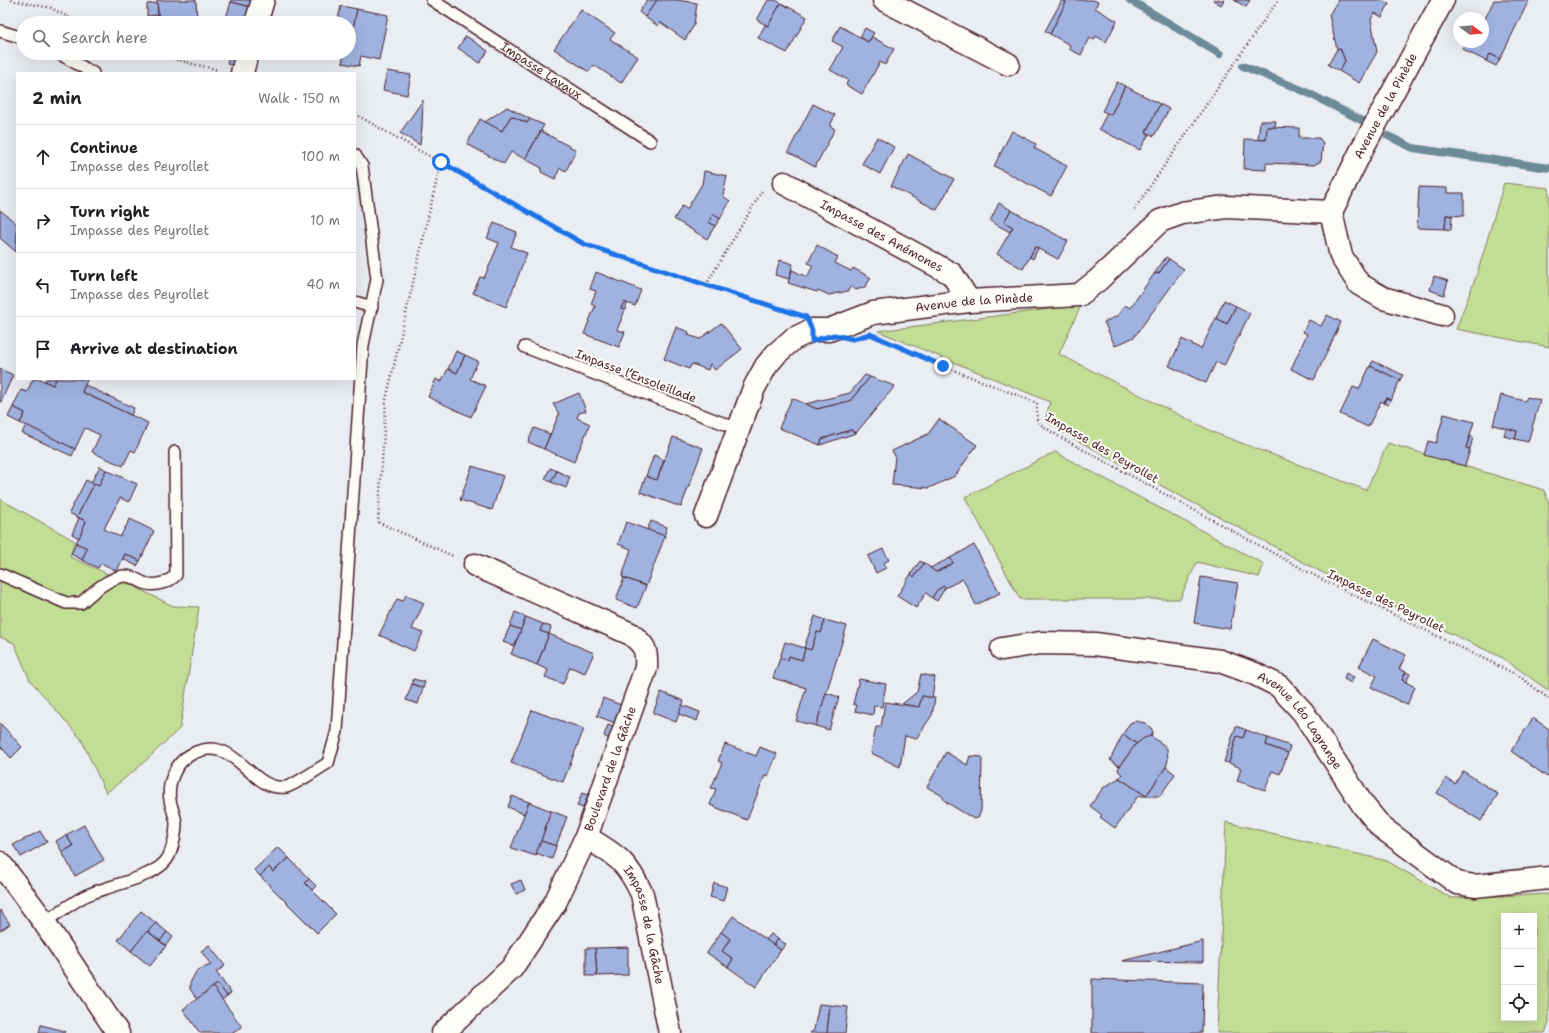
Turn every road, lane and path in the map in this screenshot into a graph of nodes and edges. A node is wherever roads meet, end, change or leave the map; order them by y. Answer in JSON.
{"nodes":[{"id":1,"x":11,"y":0,"type":"edge"},
{"id":2,"x":263,"y":0,"type":"edge"},
{"id":3,"x":432,"y":0,"type":"edge"},
{"id":4,"x":884,"y":0,"type":"edge"},
{"id":5,"x":1278,"y":0,"type":"edge"},
{"id":6,"x":1443,"y":0,"type":"edge"},
{"id":7,"x":66,"y":16,"type":"edge"},
{"id":8,"x":258,"y":16,"type":"edge"},
{"id":9,"x":0,"y":31,"type":"edge"},
{"id":10,"x":16,"y":36,"type":"edge"},
{"id":11,"x":70,"y":60,"type":"edge"},
{"id":12,"x":180,"y":60,"type":"edge"},
{"id":13,"x":242,"y":60,"type":"edge"},
{"id":14,"x":1008,"y":64,"type":"dead end"},
{"id":15,"x":91,"y":72,"type":"edge"},
{"id":16,"x":232,"y":72,"type":"edge"},
{"id":17,"x":356,"y":115,"type":"edge"},
{"id":18,"x":650,"y":141,"type":"dead end"},
{"id":19,"x":356,"y":157,"type":"edge"},
{"id":20,"x":441,"y":162,"type":"junction"},
{"id":21,"x":784,"y":183,"type":"joint"},
{"id":22,"x":1331,"y":212,"type":"junction"},
{"id":23,"x":1132,"y":213,"type":"dead end"},
{"id":24,"x":706,"y":285,"type":"junction"},
{"id":25,"x":969,"y":301,"type":"junction"},
{"id":26,"x":356,"y":302,"type":"edge"},
{"id":27,"x":372,"y":307,"type":"junction"},
{"id":28,"x":1442,"y":315,"type":"dead end"},
{"id":29,"x":812,"y":330,"type":"junction"},
{"id":30,"x":877,"y":338,"type":"dead end"},
{"id":31,"x":525,"y":347,"type":"dead end"},
{"id":32,"x":738,"y":429,"type":"junction"},
{"id":33,"x":175,"y":452,"type":"dead end"},
{"id":34,"x":706,"y":516,"type":"dead end"},
{"id":35,"x":475,"y":565,"type":"joint"},
{"id":36,"x":0,"y":574,"type":"edge"},
{"id":37,"x":1002,"y":649,"type":"dead end"},
{"id":38,"x":1549,"y":699,"type":"edge"},
{"id":39,"x":586,"y":837,"type":"junction"},
{"id":40,"x":0,"y":863,"type":"edge"},
{"id":41,"x":1549,"y":878,"type":"edge"},
{"id":42,"x":44,"y":922,"type":"junction"},
{"id":43,"x":118,"y":1033,"type":"edge"},
{"id":44,"x":443,"y":1033,"type":"edge"},
{"id":45,"x":670,"y":1033,"type":"edge"}],
"edges":[{"from":1,"to":7,"type":"path"},
{"from":2,"to":8,"type":"street"},
{"from":3,"to":18,"type":"lane","name":"Impasse Lavaux"},
{"from":4,"to":14,"type":"street"},
{"from":5,"to":23,"type":"path"},
{"from":6,"to":22,"type":"street","name":"Avenue de la Pinède"},
{"from":9,"to":10,"type":"lane"},
{"from":11,"to":15,"type":"lane"},
{"from":12,"to":16,"type":"path"},
{"from":13,"to":16,"type":"street"},
{"from":17,"to":20,"type":"path"},
{"from":19,"to":27,"type":"lane"},
{"from":20,"to":24,"type":"path"},
{"from":20,"to":35,"type":"path"},
{"from":21,"to":24,"type":"path"},
{"from":21,"to":25,"type":"street","name":"Impasse des Anémones"},
{"from":22,"to":25,"type":"street","name":"Avenue de la Pinède"},
{"from":22,"to":28,"type":"street"},
{"from":24,"to":29,"type":"path"},
{"from":25,"to":29,"type":"street","name":"Avenue de la Pinède"},
{"from":26,"to":27,"type":"lane"},
{"from":27,"to":42,"type":"lane"},
{"from":29,"to":32,"type":"street","name":"Avenue de la Pinède"},
{"from":30,"to":38,"type":"path","name":"Impasse des Peyrollet"},
{"from":31,"to":32,"type":"lane","name":"Impasse l’Ensoleillade"},
{"from":32,"to":34,"type":"street","name":"Avenue de la Pinède"},
{"from":33,"to":36,"type":"lane"},
{"from":35,"to":39,"type":"street","name":"Boulevard de la Gâche"},
{"from":37,"to":41,"type":"street","name":"Avenue Léo Lagrange"},
{"from":39,"to":44,"type":"street","name":"Boulevard de la Gâche"},
{"from":39,"to":45,"type":"street","name":"Impasse de la Gâche"},
{"from":40,"to":42,"type":"street"},
{"from":42,"to":43,"type":"street"}]}
